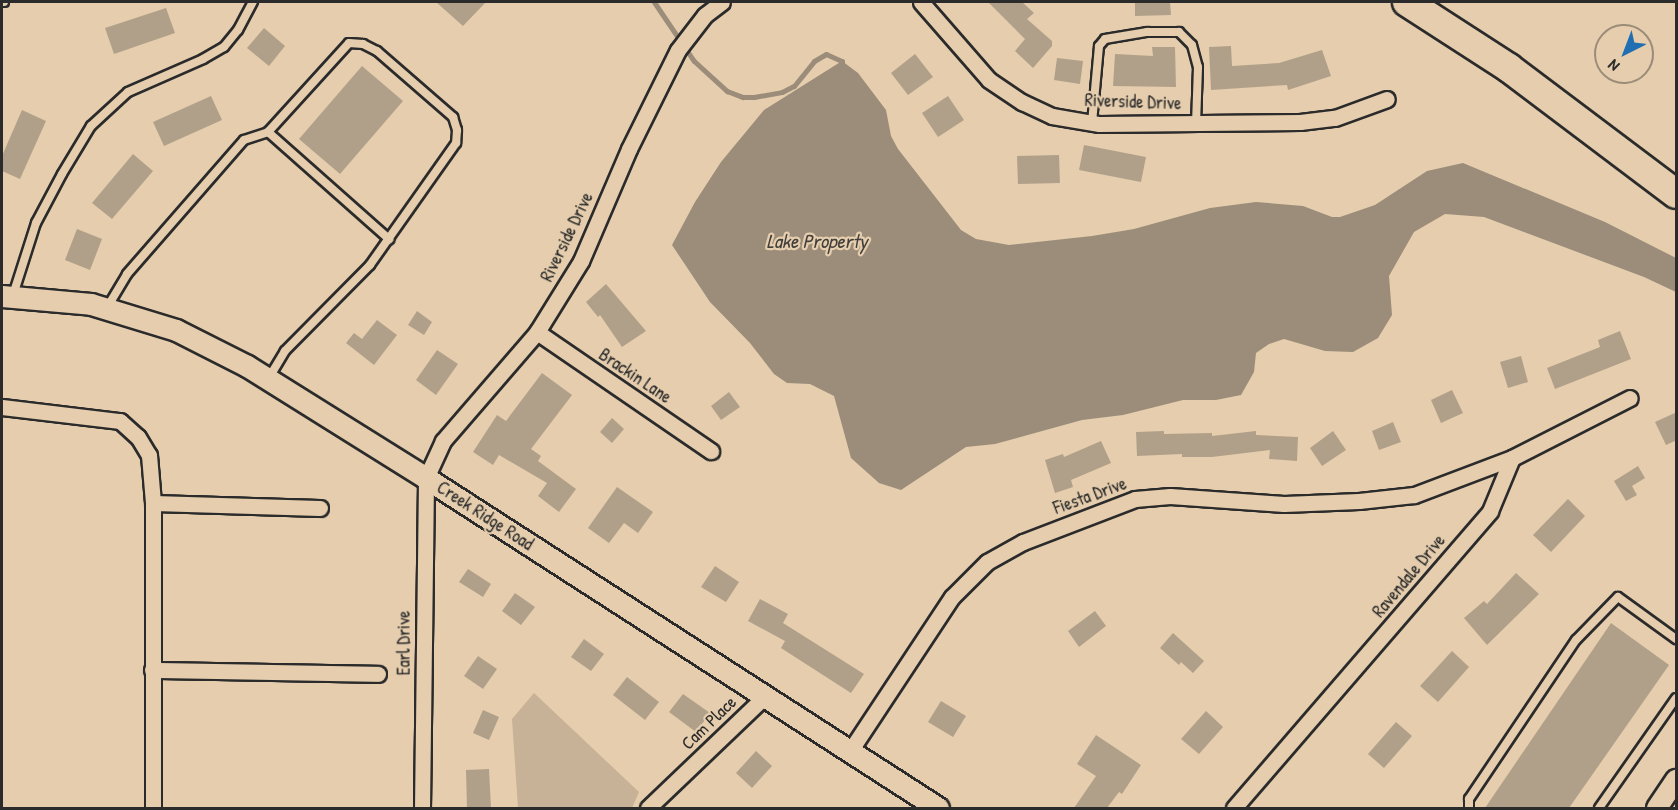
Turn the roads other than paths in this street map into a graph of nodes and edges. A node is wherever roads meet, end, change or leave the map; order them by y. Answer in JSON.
{"nodes":[{"id":1,"x":252,"y":2,"type":"edge"},
{"id":2,"x":722,"y":2,"type":"edge"},
{"id":3,"x":921,"y":2,"type":"edge"},
{"id":4,"x":1407,"y":2,"type":"edge"},
{"id":5,"x":1387,"y":99,"type":"dead end"},
{"id":6,"x":1092,"y":123,"type":"junction"},
{"id":7,"x":1196,"y":124,"type":"junction"},
{"id":8,"x":268,"y":132,"type":"junction"},
{"id":9,"x":1677,"y":194,"type":"edge"},
{"id":10,"x":389,"y":239,"type":"junction"},
{"id":11,"x":7,"y":296,"type":"edge"},
{"id":12,"x":107,"y":309,"type":"junction"},
{"id":13,"x":537,"y":332,"type":"junction"},
{"id":14,"x":268,"y":379,"type":"junction"},
{"id":15,"x":1629,"y":398,"type":"dead end"},
{"id":16,"x":2,"y":407,"type":"edge"},
{"id":17,"x":711,"y":451,"type":"dead end"},
{"id":18,"x":1512,"y":458,"type":"junction"},
{"id":19,"x":426,"y":478,"type":"junction"},
{"id":20,"x":153,"y":503,"type":"junction"},
{"id":21,"x":320,"y":508,"type":"dead end"},
{"id":22,"x":1677,"y":639,"type":"edge"},
{"id":23,"x":152,"y":670,"type":"junction"},
{"id":24,"x":378,"y":674,"type":"dead end"},
{"id":25,"x":765,"y":696,"type":"junction"},
{"id":26,"x":1677,"y":698,"type":"edge"},
{"id":27,"x":850,"y":751,"type":"junction"},
{"id":28,"x":1677,"y":780,"type":"edge"},
{"id":29,"x":153,"y":808,"type":"edge"},
{"id":30,"x":422,"y":808,"type":"edge"},
{"id":31,"x":648,"y":808,"type":"edge"},
{"id":32,"x":938,"y":808,"type":"edge"},
{"id":33,"x":1234,"y":808,"type":"edge"},
{"id":34,"x":1469,"y":808,"type":"edge"},
{"id":35,"x":1599,"y":808,"type":"edge"},
{"id":36,"x":1657,"y":808,"type":"edge"}],
"edges":[{"from":1,"to":11,"type":"lane"},
{"from":2,"to":13,"type":"street","name":"Riverside Drive"},
{"from":3,"to":6,"type":"street","name":"Riverside Drive"},
{"from":4,"to":9,"type":"highway"},
{"from":5,"to":7,"type":"street","name":"Riverside Drive"},
{"from":6,"to":7,"type":"street","name":"Riverside Drive"},
{"from":6,"to":7,"type":"lane"},
{"from":8,"to":10,"type":"lane"},
{"from":8,"to":10,"type":"lane"},
{"from":8,"to":12,"type":"lane"},
{"from":10,"to":14,"type":"lane"},
{"from":11,"to":12,"type":"main road","name":"Creek Ridge Road"},
{"from":12,"to":14,"type":"main road","name":"Creek Ridge Road"},
{"from":13,"to":17,"type":"street","name":"Brackin Lane"},
{"from":13,"to":19,"type":"street","name":"Riverside Drive"},
{"from":14,"to":19,"type":"main road","name":"Creek Ridge Road"},
{"from":15,"to":18,"type":"street"},
{"from":16,"to":20,"type":"street"},
{"from":18,"to":27,"type":"street","name":"Fiesta Drive"},
{"from":18,"to":33,"type":"street","name":"Ravendale Drive"},
{"from":19,"to":25,"type":"main road","name":"Creek Ridge Road"},
{"from":19,"to":30,"type":"street","name":"Earl Drive"},
{"from":20,"to":21,"type":"street"},
{"from":20,"to":23,"type":"street"},
{"from":22,"to":34,"type":"lane"},
{"from":23,"to":24,"type":"street"},
{"from":23,"to":29,"type":"street"},
{"from":25,"to":27,"type":"main road","name":"Creek Ridge Road"},
{"from":25,"to":31,"type":"street","name":"Cam Place"},
{"from":26,"to":35,"type":"lane"},
{"from":27,"to":32,"type":"main road","name":"Creek Ridge Road"},
{"from":28,"to":36,"type":"street"}]}
